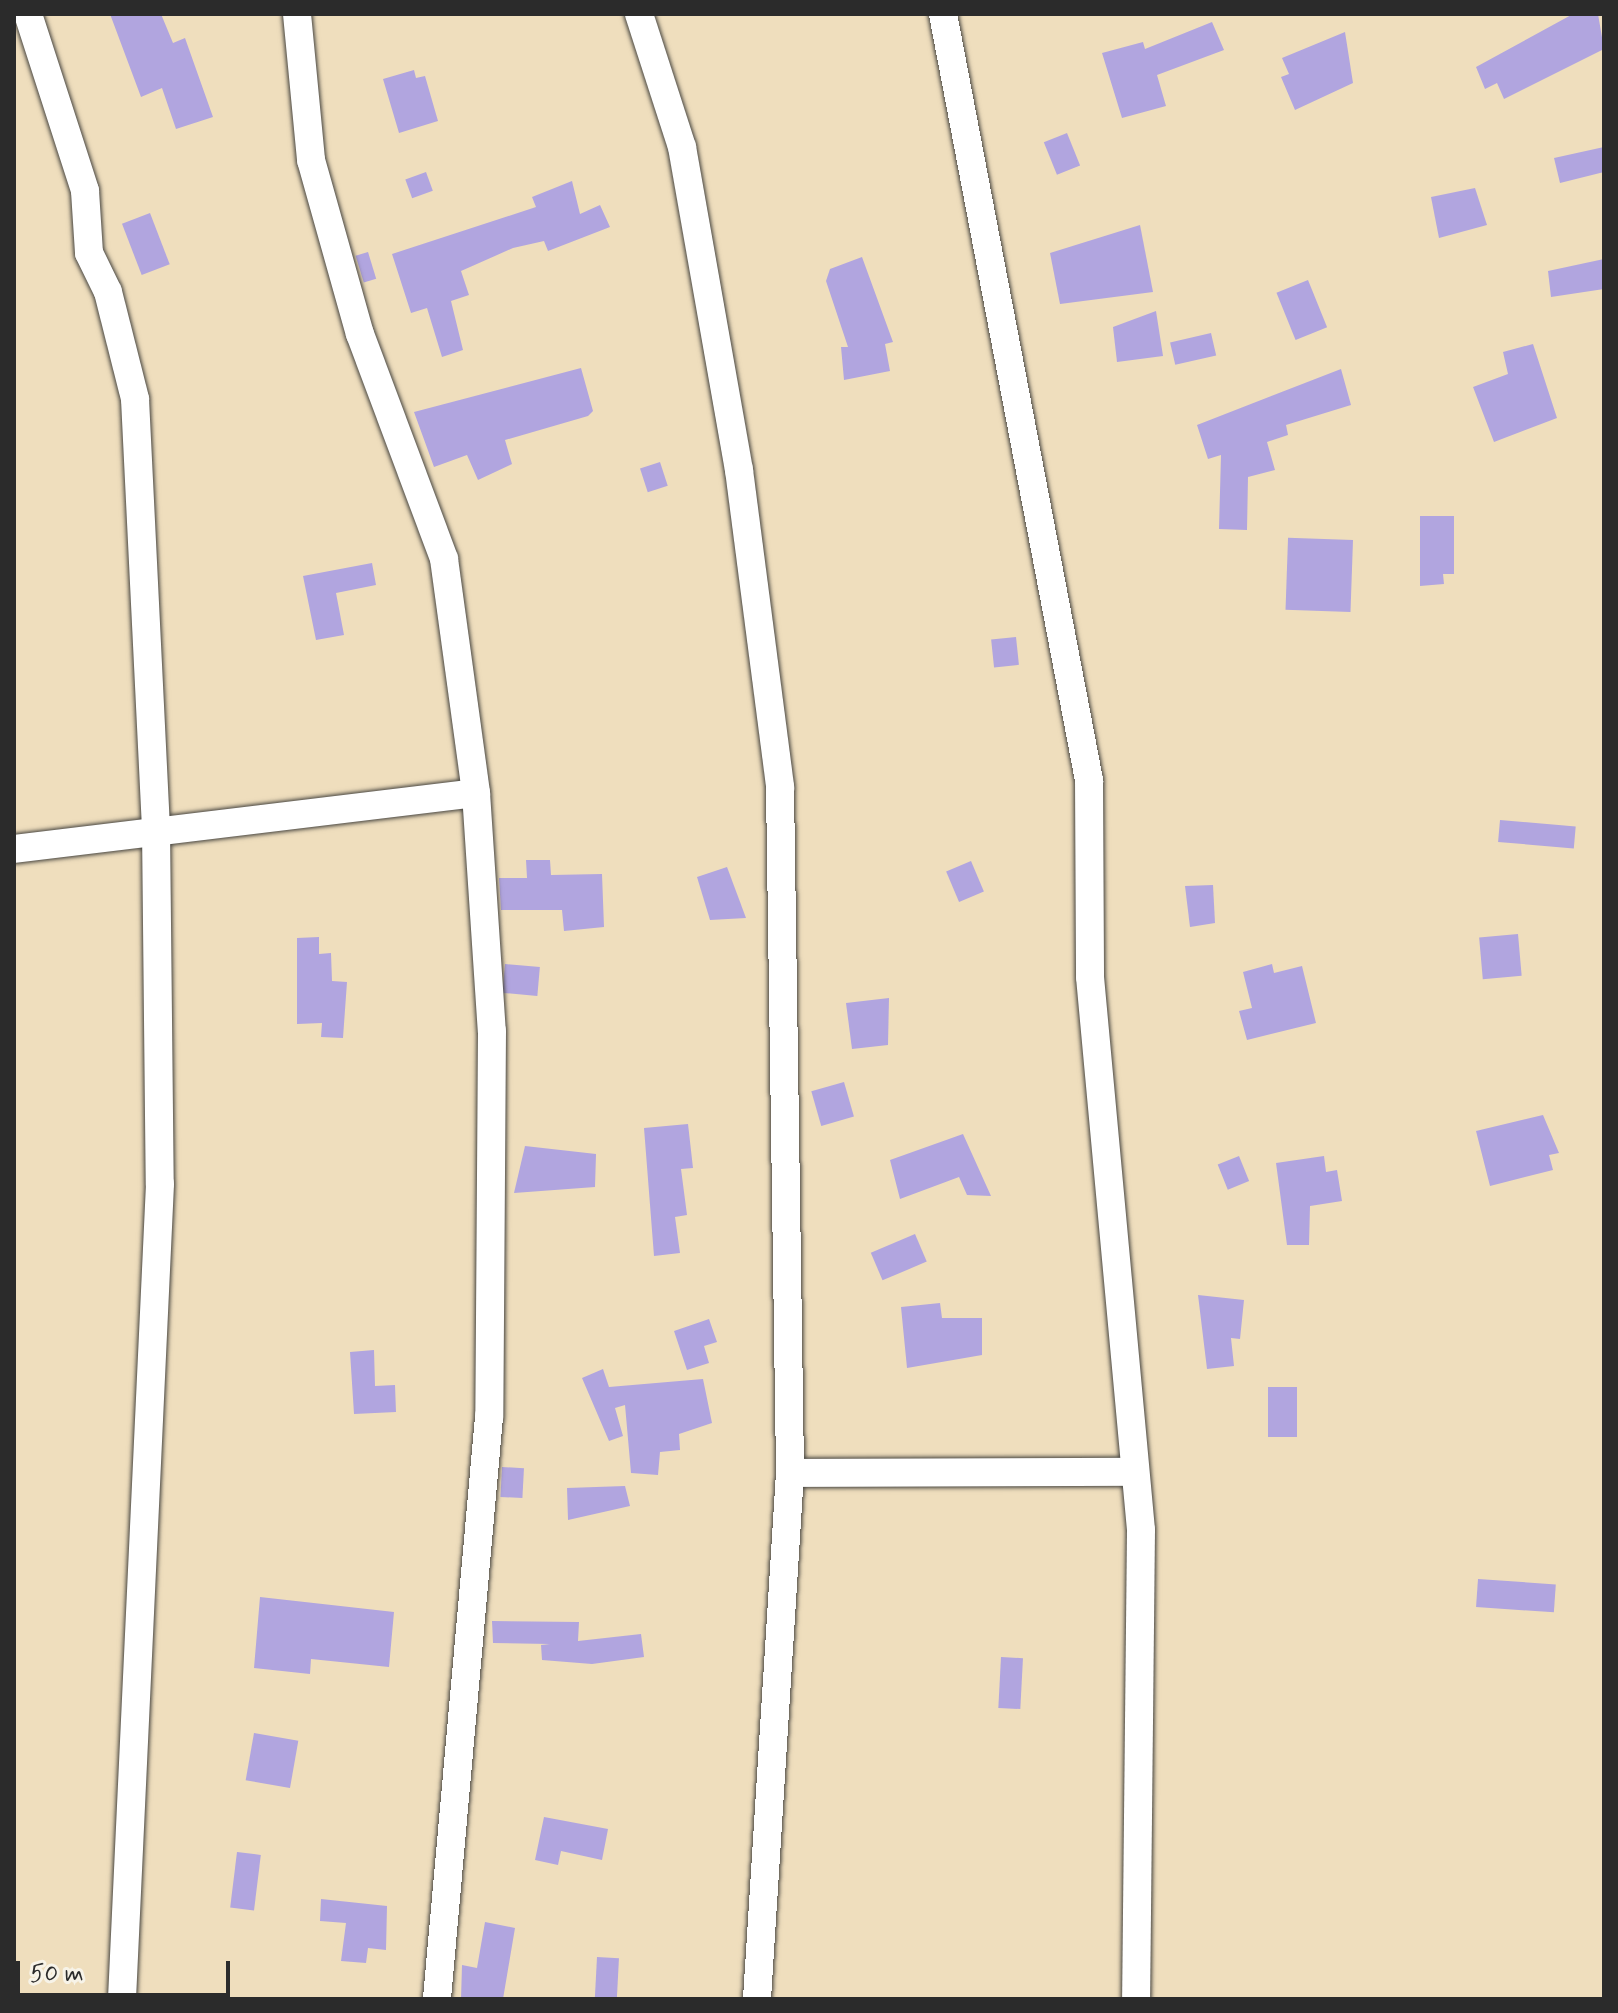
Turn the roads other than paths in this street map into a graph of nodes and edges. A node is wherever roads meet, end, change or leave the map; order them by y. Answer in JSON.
{"nodes":[{"id":1,"x":28,"y":14,"type":"edge"},
{"id":2,"x":297,"y":14,"type":"edge"},
{"id":3,"x":639,"y":14,"type":"edge"},
{"id":4,"x":943,"y":14,"type":"edge"},
{"id":5,"x":476,"y":793,"type":"junction"},
{"id":6,"x":156,"y":828,"type":"junction"},
{"id":7,"x":14,"y":849,"type":"edge"},
{"id":8,"x":1135,"y":1472,"type":"junction"},
{"id":9,"x":790,"y":1473,"type":"junction"},
{"id":10,"x":122,"y":1999,"type":"edge"},
{"id":11,"x":437,"y":1999,"type":"edge"},
{"id":12,"x":757,"y":1999,"type":"edge"},
{"id":13,"x":1136,"y":1999,"type":"edge"}],
"edges":[{"from":1,"to":6,"type":"street"},
{"from":2,"to":5,"type":"street"},
{"from":3,"to":9,"type":"street"},
{"from":4,"to":8,"type":"street"},
{"from":5,"to":6,"type":"street"},
{"from":5,"to":11,"type":"street"},
{"from":6,"to":7,"type":"street"},
{"from":6,"to":10,"type":"street"},
{"from":8,"to":9,"type":"street"},
{"from":8,"to":13,"type":"street"},
{"from":9,"to":12,"type":"street"}]}
